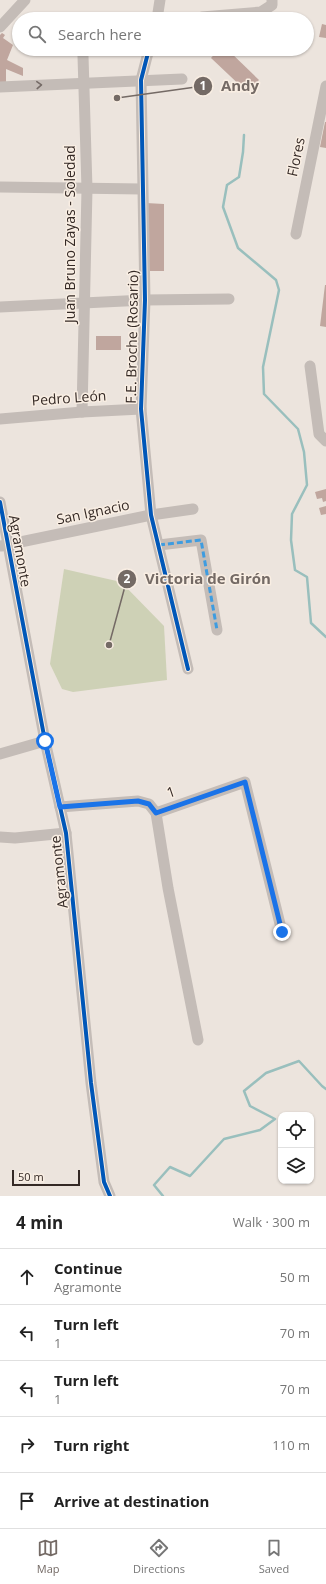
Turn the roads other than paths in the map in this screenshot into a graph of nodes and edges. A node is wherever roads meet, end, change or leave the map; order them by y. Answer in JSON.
{"nodes":[{"id":1,"x":24,"y":0,"type":"edge"},
{"id":2,"x":160,"y":0,"type":"edge"},
{"id":3,"x":272,"y":0,"type":"edge"},
{"id":4,"x":13,"y":12,"type":"edge"},
{"id":5,"x":158,"y":12,"type":"edge"},
{"id":6,"x":261,"y":12,"type":"edge"},
{"id":7,"x":12,"y":14,"type":"edge"},
{"id":8,"x":0,"y":27,"type":"edge"},
{"id":9,"x":83,"y":56,"type":"dead end"},
{"id":10,"x":147,"y":56,"type":"edge"},
{"id":11,"x":182,"y":79,"type":"dead end"},
{"id":12,"x":141,"y":80,"type":"junction"},
{"id":13,"x":84,"y":83,"type":"junction"},
{"id":14,"x":326,"y":86,"type":"edge"},
{"id":15,"x":0,"y":87,"type":"edge"},
{"id":16,"x":0,"y":187,"type":"edge"},
{"id":17,"x":87,"y":189,"type":"junction"},
{"id":18,"x":142,"y":189,"type":"junction"},
{"id":19,"x":296,"y":234,"type":"dead end"},
{"id":20,"x":229,"y":298,"type":"dead end"},
{"id":21,"x":145,"y":300,"type":"junction"},
{"id":22,"x":85,"y":303,"type":"junction"},
{"id":23,"x":0,"y":307,"type":"edge"},
{"id":24,"x":310,"y":366,"type":"dead end"},
{"id":25,"x":141,"y":409,"type":"junction"},
{"id":26,"x":82,"y":412,"type":"junction"},
{"id":27,"x":0,"y":419,"type":"edge"},
{"id":28,"x":326,"y":441,"type":"edge"},
{"id":29,"x":0,"y":502,"type":"edge"},
{"id":30,"x":193,"y":508,"type":"dead end"},
{"id":31,"x":151,"y":515,"type":"junction"},
{"id":32,"x":159,"y":545,"type":"junction"},
{"id":33,"x":4,"y":546,"type":"edge"},
{"id":34,"x":217,"y":630,"type":"dead end"},
{"id":35,"x":188,"y":669,"type":"dead end"},
{"id":36,"x":45,"y":741,"type":"junction"},
{"id":37,"x":0,"y":754,"type":"edge"},
{"id":38,"x":60,"y":807,"type":"junction"},
{"id":39,"x":156,"y":813,"type":"junction"},
{"id":40,"x":66,"y":833,"type":"junction"},
{"id":41,"x":0,"y":837,"type":"edge"},
{"id":42,"x":282,"y":932,"type":"dead end"},
{"id":43,"x":198,"y":1040,"type":"dead end"},
{"id":44,"x":110,"y":1196,"type":"edge"}],
"edges":[{"from":1,"to":4,"type":"street"},
{"from":2,"to":5,"type":"street"},
{"from":3,"to":6,"type":"street"},
{"from":7,"to":8,"type":"street"},
{"from":9,"to":13,"type":"street","name":"Juan Bruno Zayas - Soledad"},
{"from":10,"to":12,"type":"street","name":"F.E. Broche (Rosario)"},
{"from":11,"to":12,"type":"street"},
{"from":12,"to":13,"type":"street"},
{"from":12,"to":18,"type":"street","name":"F.E. Broche (Rosario)"},
{"from":15,"to":13,"type":"street","one_way":true},
{"from":13,"to":17,"type":"street","name":"Juan Bruno Zayas - Soledad"},
{"from":14,"to":19,"type":"street","name":"Flores"},
{"from":16,"to":17,"type":"street"},
{"from":17,"to":18,"type":"street"},
{"from":17,"to":22,"type":"street","name":"Juan Bruno Zayas - Soledad"},
{"from":18,"to":21,"type":"street","name":"F.E. Broche (Rosario)"},
{"from":20,"to":21,"type":"street"},
{"from":21,"to":22,"type":"street"},
{"from":21,"to":25,"type":"street","name":"F.E. Broche (Rosario)"},
{"from":22,"to":23,"type":"street"},
{"from":22,"to":26,"type":"street","name":"Juan Bruno Zayas - Soledad"},
{"from":24,"to":28,"type":"street"},
{"from":25,"to":26,"type":"street","name":"Pedro León"},
{"from":25,"to":31,"type":"street","name":"F.E. Broche (Rosario)"},
{"from":26,"to":27,"type":"street","name":"Pedro León"},
{"from":29,"to":33,"type":"street","name":"Agramonte"},
{"from":30,"to":31,"type":"street","name":"San Ignacio"},
{"from":31,"to":32,"type":"street","name":"F.E. Broche (Rosario)"},
{"from":31,"to":33,"type":"street","name":"San Ignacio"},
{"from":32,"to":34,"type":"street"},
{"from":32,"to":35,"type":"street","name":"F.E. Broche (Rosario)"},
{"from":33,"to":36,"type":"street","name":"Agramonte"},
{"from":36,"to":37,"type":"street"},
{"from":36,"to":38,"type":"street","name":"Agramonte"},
{"from":38,"to":39,"type":"street","name":"1"},
{"from":38,"to":40,"type":"street","name":"Agramonte"},
{"from":39,"to":42,"type":"street","name":"1"},
{"from":39,"to":43,"type":"street"},
{"from":40,"to":41,"type":"street"},
{"from":40,"to":44,"type":"street","name":"Agramonte"}]}
